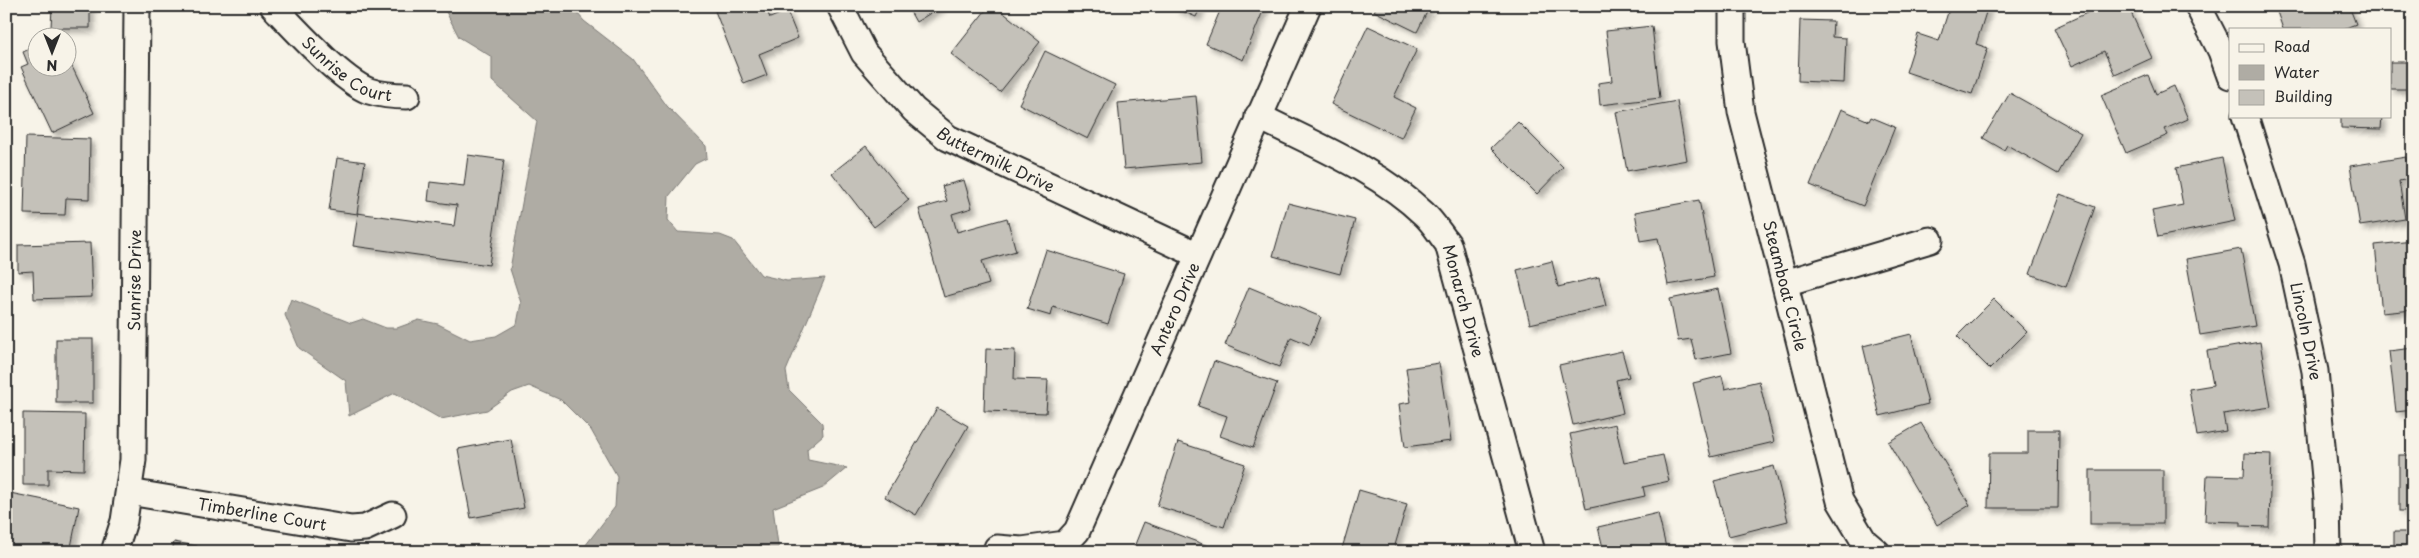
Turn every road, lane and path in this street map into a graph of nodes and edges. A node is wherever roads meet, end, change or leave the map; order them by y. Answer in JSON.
{"nodes":[{"id":1,"x":137,"y":6,"type":"edge"},
{"id":2,"x":273,"y":6,"type":"edge"},
{"id":3,"x":840,"y":6,"type":"edge"},
{"id":4,"x":1308,"y":6,"type":"edge"},
{"id":5,"x":1732,"y":6,"type":"edge"},
{"id":6,"x":2198,"y":6,"type":"edge"},
{"id":7,"x":2229,"y":73,"type":"edge"},
{"id":8,"x":407,"y":96,"type":"dead end"},
{"id":9,"x":1258,"y":116,"type":"junction"},
{"id":10,"x":2246,"y":118,"type":"edge"},
{"id":11,"x":1930,"y":240,"type":"dead end"},
{"id":12,"x":1198,"y":255,"type":"junction"},
{"id":13,"x":1785,"y":283,"type":"junction"},
{"id":14,"x":129,"y":492,"type":"junction"},
{"id":15,"x":393,"y":515,"type":"dead end"},
{"id":16,"x":996,"y":548,"type":"dead end"},
{"id":17,"x":114,"y":552,"type":"edge"},
{"id":18,"x":1532,"y":552,"type":"edge"},
{"id":19,"x":1877,"y":552,"type":"edge"},
{"id":20,"x":2328,"y":552,"type":"edge"}],
"edges":[{"from":1,"to":14,"type":"street","name":"Sunrise Drive"},
{"from":2,"to":8,"type":"street","name":"Sunrise Court"},
{"from":3,"to":12,"type":"street","name":"Buttermilk Drive"},
{"from":4,"to":9,"type":"street","name":"Antero Drive"},
{"from":5,"to":13,"type":"street","name":"Steamboat Circle"},
{"from":6,"to":7,"type":"street"},
{"from":9,"to":12,"type":"street","name":"Antero Drive"},
{"from":9,"to":18,"type":"street","name":"Monarch Drive"},
{"from":10,"to":20,"type":"street","name":"Lincoln Drive"},
{"from":11,"to":13,"type":"street"},
{"from":12,"to":16,"type":"street","name":"Antero Drive"},
{"from":13,"to":19,"type":"street","name":"Steamboat Circle"},
{"from":14,"to":15,"type":"street","name":"Timberline Court"},
{"from":14,"to":17,"type":"street","name":"Sunrise Drive"}]}
